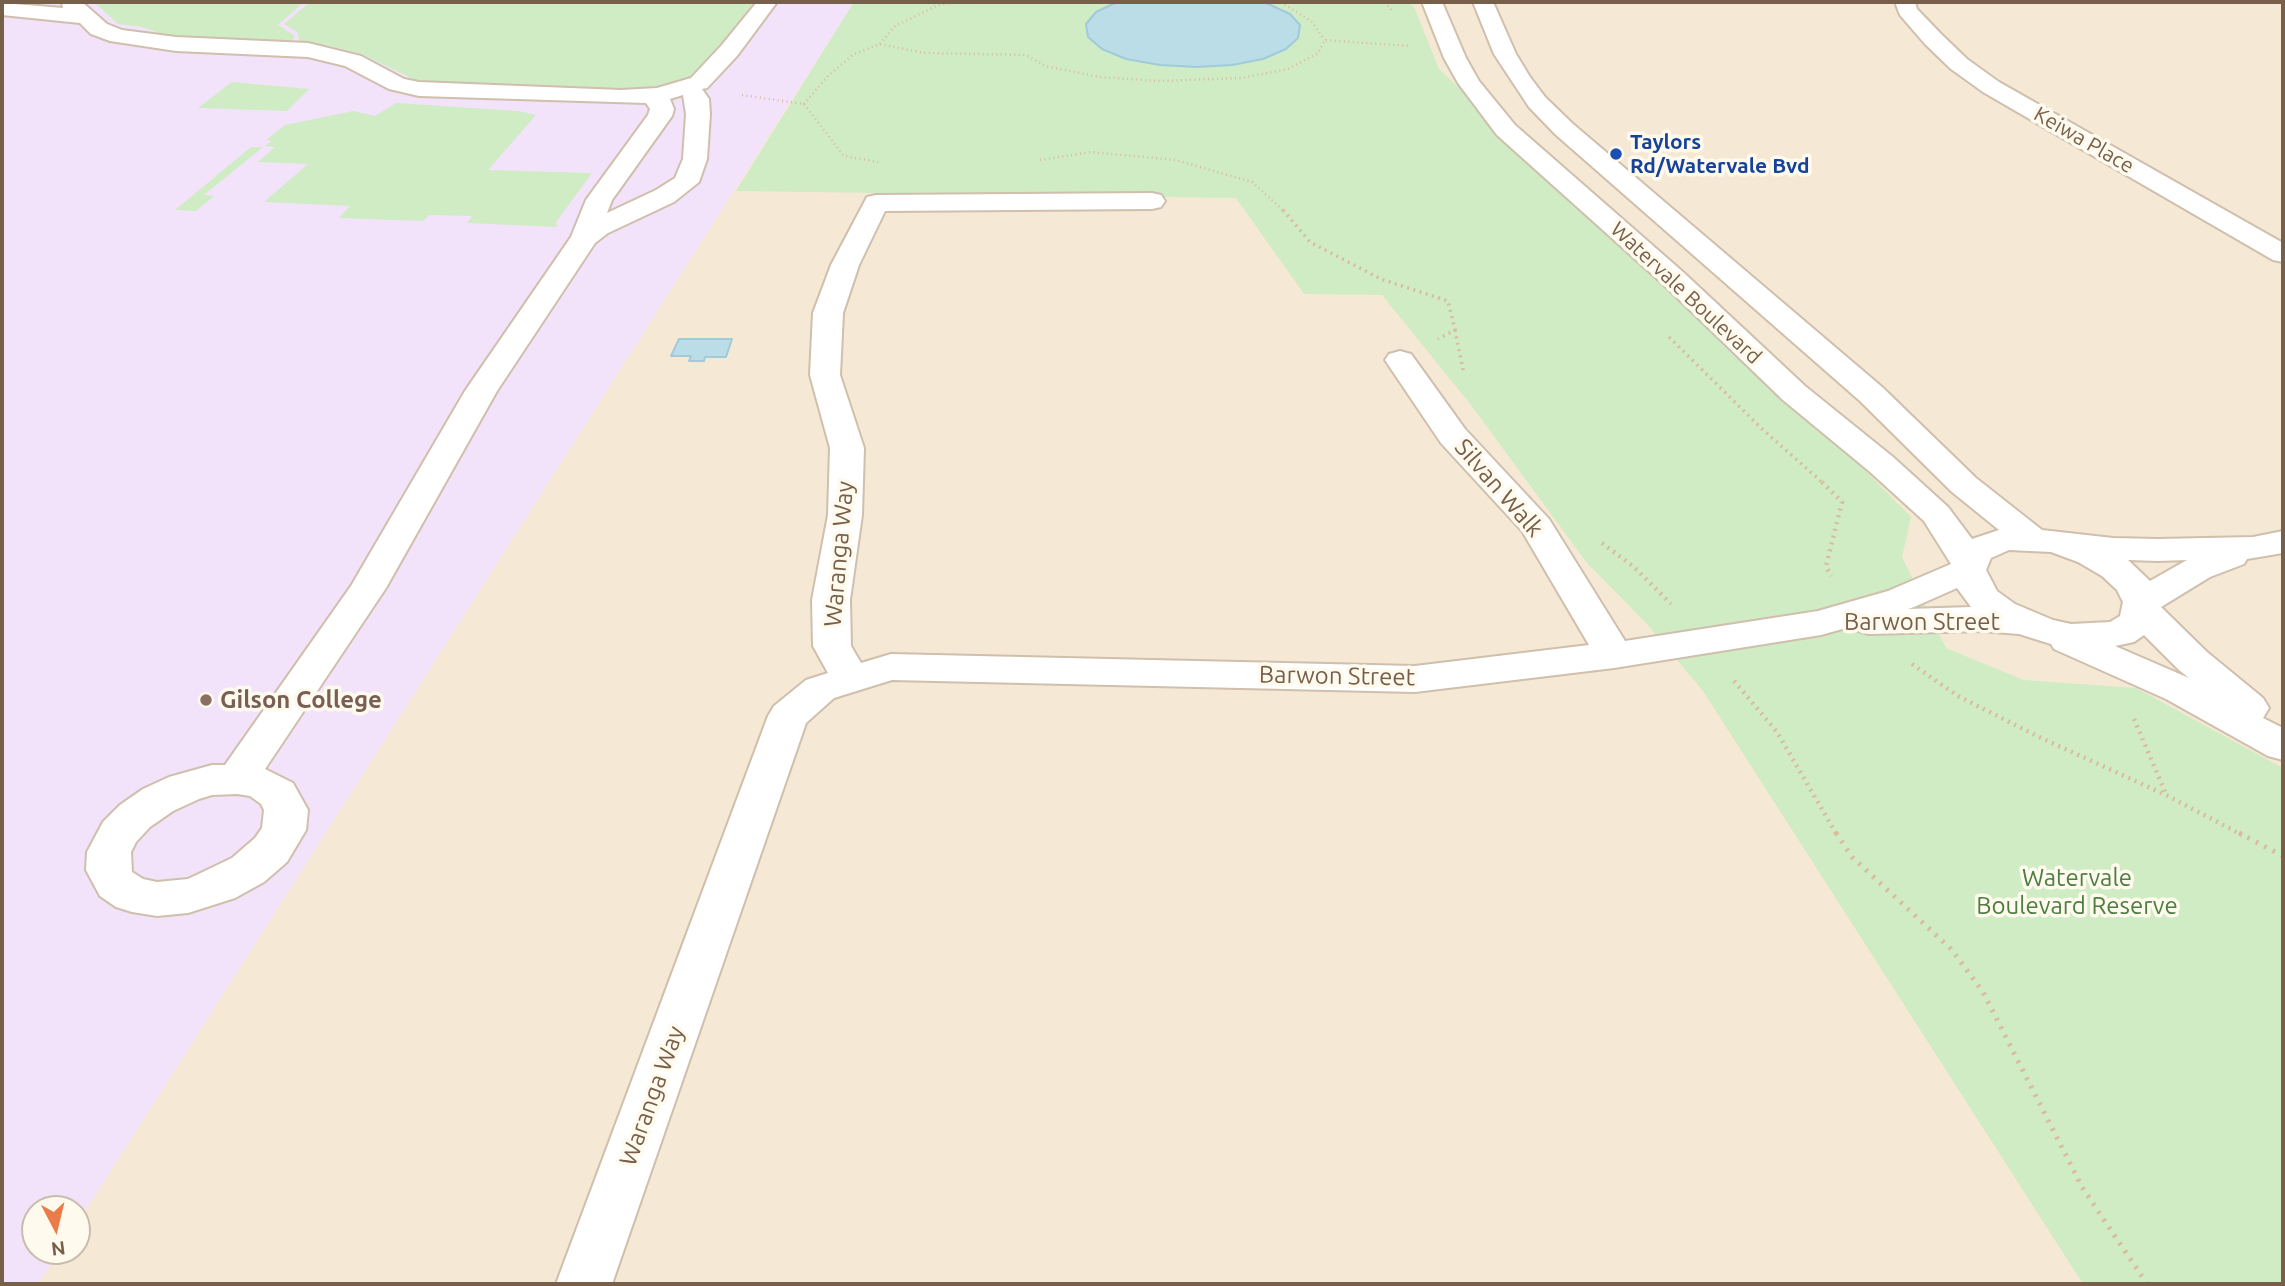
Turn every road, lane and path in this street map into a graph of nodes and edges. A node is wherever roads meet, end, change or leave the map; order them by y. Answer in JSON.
{"nodes":[{"id":1,"x":767,"y":2,"type":"edge"},
{"id":2,"x":954,"y":2,"type":"edge"},
{"id":3,"x":1281,"y":2,"type":"edge"},
{"id":4,"x":1432,"y":2,"type":"edge"},
{"id":5,"x":1483,"y":2,"type":"edge"},
{"id":6,"x":1905,"y":2,"type":"edge"},
{"id":7,"x":2,"y":9,"type":"edge"},
{"id":8,"x":79,"y":10,"type":"edge"},
{"id":9,"x":1325,"y":40,"type":"junction"},
{"id":10,"x":880,"y":44,"type":"junction"},
{"id":11,"x":1413,"y":47,"type":"dead end"},
{"id":12,"x":689,"y":87,"type":"junction"},
{"id":13,"x":652,"y":96,"type":"junction"},
{"id":14,"x":804,"y":104,"type":"dead end"},
{"id":15,"x":1152,"y":201,"type":"dead end"},
{"id":16,"x":585,"y":237,"type":"junction"},
{"id":17,"x":2283,"y":254,"type":"edge"},
{"id":18,"x":1661,"y":328,"type":"dead end"},
{"id":19,"x":1455,"y":330,"type":"dead end"},
{"id":20,"x":1400,"y":360,"type":"dead end"},
{"id":21,"x":1465,"y":380,"type":"dead end"},
{"id":22,"x":1595,"y":538,"type":"dead end"},
{"id":23,"x":2047,"y":541,"type":"junction"},
{"id":24,"x":2268,"y":545,"type":"edge"},
{"id":25,"x":1968,"y":567,"type":"junction"},
{"id":26,"x":2142,"y":606,"type":"junction"},
{"id":27,"x":1849,"y":619,"type":"junction"},
{"id":28,"x":2034,"y":627,"type":"junction"},
{"id":29,"x":1700,"y":641,"type":"junction"},
{"id":30,"x":1614,"y":655,"type":"junction"},
{"id":31,"x":851,"y":679,"type":"junction"},
{"id":32,"x":2156,"y":680,"type":"junction"},
{"id":33,"x":2283,"y":736,"type":"edge"},
{"id":34,"x":2283,"y":746,"type":"edge"},
{"id":35,"x":237,"y":779,"type":"dead end"},
{"id":36,"x":2166,"y":795,"type":"junction"},
{"id":37,"x":2283,"y":856,"type":"edge"},
{"id":38,"x":584,"y":1284,"type":"edge"},
{"id":39,"x":2147,"y":1284,"type":"edge"}],
"edges":[{"from":1,"to":12,"type":"street"},
{"from":2,"to":10,"type":"path"},
{"from":3,"to":9,"type":"path"},
{"from":4,"to":25,"type":"street","name":"Watervale Boulevard"},
{"from":5,"to":23,"type":"street","name":"Watervale Boulevard"},
{"from":6,"to":17,"type":"street","name":"Keiwa Place"},
{"from":7,"to":8,"type":"street"},
{"from":8,"to":13,"type":"street"},
{"from":9,"to":10,"type":"path"},
{"from":9,"to":11,"type":"path"},
{"from":10,"to":14,"type":"path"},
{"from":12,"to":13,"type":"street"},
{"from":12,"to":16,"type":"street"},
{"from":13,"to":16,"type":"street"},
{"from":15,"to":31,"type":"street","name":"Waranga Way"},
{"from":16,"to":35,"type":"street"},
{"from":18,"to":27,"type":"path"},
{"from":19,"to":21,"type":"path"},
{"from":20,"to":30,"type":"street","name":"Silvan Walk"},
{"from":22,"to":29,"type":"path"},
{"from":23,"to":24,"type":"street"},
{"from":23,"to":25,"type":"street","name":"Barwon Street"},
{"from":23,"to":26,"type":"street"},
{"from":24,"to":26,"type":"street"},
{"from":25,"to":27,"type":"street","name":"Barwon Street"},
{"from":25,"to":28,"type":"street","name":"Watervale Boulevard"},
{"from":26,"to":28,"type":"street"},
{"from":26,"to":33,"type":"street"},
{"from":27,"to":28,"type":"street","name":"Barwon Street"},
{"from":27,"to":29,"type":"street","name":"Barwon Street"},
{"from":27,"to":36,"type":"path"},
{"from":28,"to":32,"type":"street"},
{"from":29,"to":30,"type":"street","name":"Barwon Street"},
{"from":29,"to":39,"type":"path"},
{"from":30,"to":31,"type":"street","name":"Barwon Street"},
{"from":31,"to":38,"type":"street","name":"Waranga Way"},
{"from":32,"to":34,"type":"street"},
{"from":32,"to":36,"type":"path"},
{"from":36,"to":37,"type":"path"}]}
